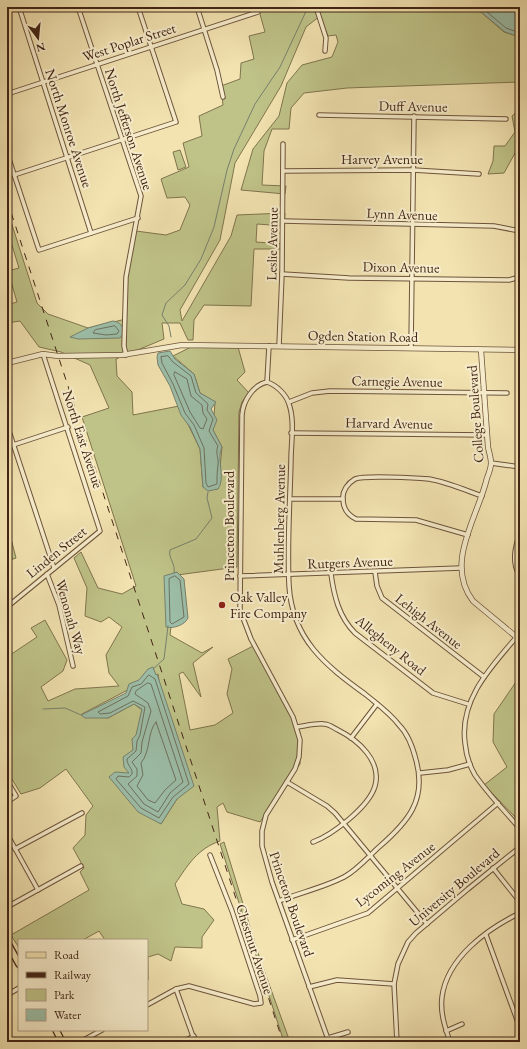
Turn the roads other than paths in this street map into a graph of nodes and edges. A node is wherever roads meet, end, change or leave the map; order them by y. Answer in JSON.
{"nodes":[{"id":1,"x":19,"y":7,"type":"edge"},
{"id":2,"x":78,"y":7,"type":"edge"},
{"id":3,"x":138,"y":7,"type":"edge"},
{"id":4,"x":197,"y":7,"type":"edge"},
{"id":5,"x":316,"y":7,"type":"edge"},
{"id":6,"x":258,"y":12,"type":"dead end"},
{"id":7,"x":204,"y":29,"type":"junction"},
{"id":8,"x":151,"y":47,"type":"junction"},
{"id":9,"x":325,"y":51,"type":"dead end"},
{"id":10,"x":96,"y":65,"type":"junction"},
{"id":11,"x":43,"y":82,"type":"junction"},
{"id":12,"x":7,"y":94,"type":"edge"},
{"id":13,"x":223,"y":97,"type":"dead end"},
{"id":14,"x":319,"y":115,"type":"dead end"},
{"id":15,"x":414,"y":116,"type":"junction"},
{"id":16,"x":506,"y":119,"type":"dead end"},
{"id":17,"x":121,"y":139,"type":"junction"},
{"id":18,"x":283,"y":144,"type":"dead end"},
{"id":19,"x":7,"y":153,"type":"edge"},
{"id":20,"x":67,"y":157,"type":"junction"},
{"id":21,"x":413,"y":170,"type":"junction"},
{"id":22,"x":284,"y":171,"type":"junction"},
{"id":23,"x":479,"y":174,"type":"dead end"},
{"id":24,"x":14,"y":175,"type":"junction"},
{"id":25,"x":138,"y":218,"type":"junction"},
{"id":26,"x":283,"y":221,"type":"junction"},
{"id":27,"x":412,"y":225,"type":"junction"},
{"id":28,"x":520,"y":231,"type":"edge"},
{"id":29,"x":91,"y":233,"type":"junction"},
{"id":30,"x":520,"y":241,"type":"edge"},
{"id":31,"x":520,"y":256,"type":"edge"},
{"id":32,"x":282,"y":274,"type":"junction"},
{"id":33,"x":520,"y":277,"type":"edge"},
{"id":34,"x":413,"y":279,"type":"junction"},
{"id":35,"x":269,"y":346,"type":"junction"},
{"id":36,"x":279,"y":346,"type":"junction"},
{"id":37,"x":411,"y":348,"type":"junction"},
{"id":38,"x":481,"y":350,"type":"junction"},
{"id":39,"x":520,"y":350,"type":"edge"},
{"id":40,"x":43,"y":354,"type":"junction"},
{"id":41,"x":126,"y":355,"type":"junction"},
{"id":42,"x":7,"y":364,"type":"edge"},
{"id":43,"x":267,"y":382,"type":"junction"},
{"id":44,"x":485,"y":393,"type":"junction"},
{"id":45,"x":507,"y":393,"type":"dead end"},
{"id":46,"x":289,"y":402,"type":"junction"},
{"id":47,"x":7,"y":424,"type":"edge"},
{"id":48,"x":68,"y":427,"type":"junction"},
{"id":49,"x":292,"y":433,"type":"junction"},
{"id":50,"x":487,"y":436,"type":"junction"},
{"id":51,"x":14,"y":445,"type":"junction"},
{"id":52,"x":7,"y":447,"type":"edge"},
{"id":53,"x":491,"y":463,"type":"junction"},
{"id":54,"x":520,"y":467,"type":"edge"},
{"id":55,"x":482,"y":496,"type":"junction"},
{"id":56,"x":290,"y":499,"type":"junction"},
{"id":57,"x":343,"y":499,"type":"junction"},
{"id":58,"x":100,"y":531,"type":"joint"},
{"id":59,"x":520,"y":533,"type":"edge"},
{"id":60,"x":468,"y":535,"type":"junction"},
{"id":61,"x":54,"y":568,"type":"junction"},
{"id":62,"x":462,"y":568,"type":"junction"},
{"id":63,"x":375,"y":572,"type":"junction"},
{"id":64,"x":47,"y":574,"type":"junction"},
{"id":65,"x":331,"y":574,"type":"junction"},
{"id":66,"x":289,"y":575,"type":"junction"},
{"id":67,"x":240,"y":576,"type":"junction"},
{"id":68,"x":520,"y":576,"type":"edge"},
{"id":69,"x":7,"y":607,"type":"edge"},
{"id":70,"x":519,"y":637,"type":"edge"},
{"id":71,"x":73,"y":666,"type":"dead end"},
{"id":72,"x":484,"y":677,"type":"junction"},
{"id":73,"x":377,"y":704,"type":"junction"},
{"id":74,"x":468,"y":704,"type":"junction"},
{"id":75,"x":297,"y":727,"type":"junction"},
{"id":76,"x":351,"y":738,"type":"junction"},
{"id":77,"x":470,"y":764,"type":"junction"},
{"id":78,"x":420,"y":773,"type":"junction"},
{"id":79,"x":7,"y":781,"type":"edge"},
{"id":80,"x":287,"y":782,"type":"junction"},
{"id":81,"x":7,"y":802,"type":"edge"},
{"id":82,"x":498,"y":803,"type":"junction"},
{"id":83,"x":82,"y":813,"type":"dead end"},
{"id":84,"x":343,"y":823,"type":"junction"},
{"id":85,"x":520,"y":828,"type":"edge"},
{"id":86,"x":7,"y":834,"type":"edge"},
{"id":87,"x":313,"y":842,"type":"dead end"},
{"id":88,"x":520,"y":846,"type":"edge"},
{"id":89,"x":16,"y":849,"type":"junction"},
{"id":90,"x":210,"y":855,"type":"dead end"},
{"id":91,"x":370,"y":856,"type":"junction"},
{"id":92,"x":81,"y":866,"type":"dead end"},
{"id":93,"x":493,"y":868,"type":"junction"},
{"id":94,"x":398,"y":888,"type":"junction"},
{"id":95,"x":38,"y":890,"type":"junction"},
{"id":96,"x":279,"y":901,"type":"junction"},
{"id":97,"x":520,"y":902,"type":"edge"},
{"id":98,"x":7,"y":907,"type":"edge"},
{"id":99,"x":520,"y":913,"type":"edge"},
{"id":100,"x":427,"y":924,"type":"junction"},
{"id":101,"x":486,"y":935,"type":"junction"},
{"id":102,"x":292,"y":940,"type":"junction"},
{"id":103,"x":7,"y":944,"type":"edge"},
{"id":104,"x":18,"y":962,"type":"edge"},
{"id":105,"x":394,"y":984,"type":"junction"},
{"id":106,"x":309,"y":987,"type":"junction"},
{"id":107,"x":18,"y":989,"type":"edge"},
{"id":108,"x":176,"y":989,"type":"junction"},
{"id":109,"x":7,"y":995,"type":"edge"},
{"id":110,"x":148,"y":1004,"type":"edge"},
{"id":111,"x":462,"y":1024,"type":"dead end"},
{"id":112,"x":520,"y":1028,"type":"edge"},
{"id":113,"x":56,"y":1031,"type":"edge"},
{"id":114,"x":100,"y":1031,"type":"edge"},
{"id":115,"x":446,"y":1031,"type":"junction"},
{"id":116,"x":348,"y":1032,"type":"dead end"},
{"id":117,"x":194,"y":1036,"type":"junction"},
{"id":118,"x":328,"y":1040,"type":"edge"},
{"id":119,"x":61,"y":1041,"type":"edge"},
{"id":120,"x":80,"y":1042,"type":"edge"},
{"id":121,"x":183,"y":1042,"type":"edge"},
{"id":122,"x":195,"y":1042,"type":"edge"},
{"id":123,"x":397,"y":1042,"type":"edge"},
{"id":124,"x":450,"y":1042,"type":"edge"}],
"edges":[{"from":1,"to":11,"type":"street","name":"North Monroe Avenue"},
{"from":2,"to":10,"type":"street","name":"North Jefferson Avenue"},
{"from":3,"to":8,"type":"street"},
{"from":4,"to":7,"type":"street"},
{"from":5,"to":9,"type":"street"},
{"from":6,"to":7,"type":"street","name":"West Poplar Street"},
{"from":7,"to":8,"type":"street","name":"West Poplar Street"},
{"from":7,"to":13,"type":"street"},
{"from":8,"to":10,"type":"street","name":"West Poplar Street"},
{"from":8,"to":17,"type":"street"},
{"from":10,"to":11,"type":"street","name":"West Poplar Street"},
{"from":10,"to":17,"type":"street","name":"North Jefferson Avenue"},
{"from":11,"to":12,"type":"street","name":"West Poplar Street"},
{"from":11,"to":20,"type":"street","name":"North Monroe Avenue"},
{"from":14,"to":15,"type":"street","name":"Duff Avenue"},
{"from":15,"to":16,"type":"street","name":"Duff Avenue"},
{"from":15,"to":21,"type":"street"},
{"from":17,"to":20,"type":"street"},
{"from":17,"to":25,"type":"street","name":"North Jefferson Avenue"},
{"from":18,"to":22,"type":"street","name":"Leslie Avenue"},
{"from":19,"to":24,"type":"street"},
{"from":20,"to":24,"type":"street"},
{"from":20,"to":29,"type":"street","name":"North Monroe Avenue"},
{"from":21,"to":22,"type":"street","name":"Harvey Avenue"},
{"from":21,"to":23,"type":"street","name":"Harvey Avenue"},
{"from":21,"to":27,"type":"street"},
{"from":22,"to":26,"type":"street","name":"Leslie Avenue"},
{"from":24,"to":29,"type":"street"},
{"from":25,"to":29,"type":"street"},
{"from":25,"to":41,"type":"street","name":"North Jefferson Avenue"},
{"from":26,"to":27,"type":"street","name":"Lynn Avenue"},
{"from":26,"to":32,"type":"street","name":"Leslie Avenue"},
{"from":27,"to":28,"type":"street","name":"Lynn Avenue"},
{"from":27,"to":34,"type":"street"},
{"from":30,"to":31,"type":"street"},
{"from":32,"to":34,"type":"street","name":"Dixon Avenue"},
{"from":32,"to":36,"type":"street","name":"Leslie Avenue"},
{"from":33,"to":34,"type":"street","name":"Dixon Avenue"},
{"from":34,"to":37,"type":"street"},
{"from":35,"to":36,"type":"street","name":"Ogden Station Road"},
{"from":35,"to":41,"type":"street","name":"Ogden Station Road"},
{"from":35,"to":43,"type":"street"},
{"from":36,"to":37,"type":"street","name":"Ogden Station Road"},
{"from":37,"to":38,"type":"street","name":"Ogden Station Road"},
{"from":38,"to":39,"type":"street","name":"Ogden Station Road"},
{"from":38,"to":44,"type":"street","name":"College Boulevard"},
{"from":40,"to":41,"type":"street","name":"Ogden Station Road"},
{"from":40,"to":42,"type":"street"},
{"from":40,"to":48,"type":"street","name":"North East Avenue"},
{"from":43,"to":46,"type":"street"},
{"from":43,"to":67,"type":"street","name":"Princeton Boulevard"},
{"from":44,"to":45,"type":"street","name":"Carnegie Avenue"},
{"from":44,"to":46,"type":"street","name":"Carnegie Avenue"},
{"from":44,"to":50,"type":"street","name":"College Boulevard"},
{"from":46,"to":49,"type":"street","name":"Muhlenberg Avenue"},
{"from":47,"to":51,"type":"street"},
{"from":48,"to":51,"type":"street"},
{"from":48,"to":58,"type":"street","name":"North East Avenue"},
{"from":49,"to":50,"type":"street","name":"Harvard Avenue"},
{"from":49,"to":56,"type":"street","name":"Muhlenberg Avenue"},
{"from":50,"to":53,"type":"street","name":"College Boulevard"},
{"from":51,"to":52,"type":"street"},
{"from":51,"to":61,"type":"street"},
{"from":53,"to":54,"type":"street"},
{"from":53,"to":55,"type":"street","name":"College Boulevard"},
{"from":55,"to":57,"type":"street"},
{"from":55,"to":60,"type":"street","name":"College Boulevard"},
{"from":56,"to":57,"type":"street"},
{"from":56,"to":66,"type":"street","name":"Muhlenberg Avenue"},
{"from":57,"to":60,"type":"street"},
{"from":58,"to":61,"type":"street","name":"Linden Street"},
{"from":59,"to":68,"type":"street"},
{"from":60,"to":62,"type":"street","name":"College Boulevard"},
{"from":61,"to":64,"type":"street","name":"Linden Street"},
{"from":62,"to":63,"type":"street","name":"Rutgers Avenue"},
{"from":62,"to":70,"type":"street","name":"College Boulevard"},
{"from":63,"to":65,"type":"street","name":"Rutgers Avenue"},
{"from":63,"to":72,"type":"street","name":"Lehigh Avenue"},
{"from":64,"to":69,"type":"street","name":"Linden Street"},
{"from":64,"to":71,"type":"street","name":"Wenonah Way"},
{"from":65,"to":66,"type":"street","name":"Rutgers Avenue"},
{"from":65,"to":74,"type":"street","name":"Allegheny Road"},
{"from":66,"to":67,"type":"street","name":"Rutgers Avenue"},
{"from":66,"to":73,"type":"street","name":"Muhlenberg Avenue"},
{"from":67,"to":75,"type":"street","name":"Princeton Boulevard"},
{"from":70,"to":72,"type":"street"},
{"from":72,"to":74,"type":"street"},
{"from":73,"to":76,"type":"street"},
{"from":73,"to":78,"type":"street","name":"Muhlenberg Avenue"},
{"from":74,"to":77,"type":"street"},
{"from":75,"to":76,"type":"street"},
{"from":75,"to":80,"type":"street","name":"Princeton Boulevard"},
{"from":76,"to":84,"type":"street"},
{"from":77,"to":78,"type":"street"},
{"from":77,"to":82,"type":"street"},
{"from":78,"to":91,"type":"street","name":"Muhlenberg Avenue"},
{"from":79,"to":81,"type":"street"},
{"from":80,"to":84,"type":"street"},
{"from":80,"to":96,"type":"street","name":"Princeton Boulevard"},
{"from":82,"to":85,"type":"street"},
{"from":82,"to":94,"type":"street","name":"Lycoming Avenue"},
{"from":83,"to":89,"type":"street"},
{"from":84,"to":87,"type":"street"},
{"from":84,"to":91,"type":"street"},
{"from":86,"to":89,"type":"street"},
{"from":88,"to":93,"type":"street","name":"University Boulevard"},
{"from":89,"to":95,"type":"street"},
{"from":90,"to":108,"type":"street","name":"Chestnut Avenue"},
{"from":91,"to":94,"type":"street"},
{"from":91,"to":96,"type":"street","name":"Muhlenberg Avenue"},
{"from":92,"to":95,"type":"street"},
{"from":93,"to":97,"type":"street"},
{"from":93,"to":100,"type":"street","name":"University Boulevard"},
{"from":94,"to":100,"type":"street"},
{"from":94,"to":102,"type":"street","name":"Lycoming Avenue"},
{"from":95,"to":98,"type":"street"},
{"from":96,"to":102,"type":"street","name":"Princeton Boulevard"},
{"from":99,"to":101,"type":"street"},
{"from":100,"to":105,"type":"street","name":"University Boulevard"},
{"from":101,"to":112,"type":"street"},
{"from":101,"to":115,"type":"street"},
{"from":102,"to":106,"type":"street","name":"Princeton Boulevard"},
{"from":103,"to":104,"type":"main road"},
{"from":105,"to":106,"type":"street"},
{"from":105,"to":123,"type":"street","name":"University Boulevard"},
{"from":106,"to":118,"type":"street","name":"Princeton Boulevard"},
{"from":107,"to":109,"type":"street"},
{"from":108,"to":110,"type":"street","name":"Chestnut Avenue"},
{"from":108,"to":117,"type":"street"},
{"from":111,"to":115,"type":"street"},
{"from":113,"to":119,"type":"main road"},
{"from":114,"to":120,"type":"street"},
{"from":115,"to":124,"type":"street"},
{"from":116,"to":118,"type":"street"},
{"from":117,"to":121,"type":"street"},
{"from":117,"to":122,"type":"street"}]}
